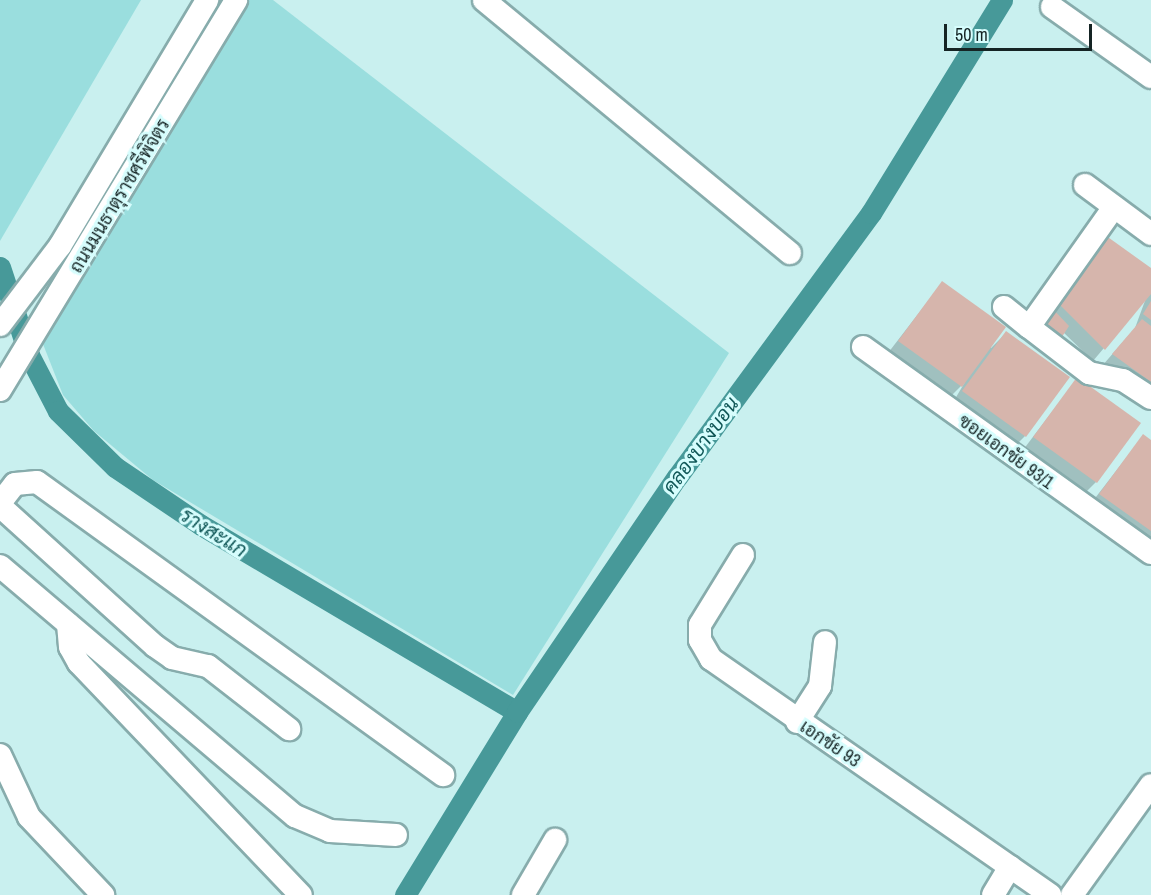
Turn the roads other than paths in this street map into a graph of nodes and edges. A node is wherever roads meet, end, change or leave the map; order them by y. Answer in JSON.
{"nodes":[{"id":1,"x":207,"y":0,"type":"edge"},
{"id":2,"x":236,"y":0,"type":"edge"},
{"id":3,"x":484,"y":0,"type":"edge"},
{"id":4,"x":1052,"y":7,"type":"dead end"},
{"id":5,"x":1151,"y":77,"type":"edge"},
{"id":6,"x":1085,"y":185,"type":"dead end"},
{"id":7,"x":1114,"y":207,"type":"junction"},
{"id":8,"x":1151,"y":234,"type":"edge"},
{"id":9,"x":790,"y":253,"type":"dead end"},
{"id":10,"x":54,"y":255,"type":"junction"},
{"id":11,"x":82,"y":259,"type":"junction"},
{"id":12,"x":1004,"y":307,"type":"dead end"},
{"id":13,"x":4,"y":319,"type":"edge"},
{"id":14,"x":1029,"y":327,"type":"junction"},
{"id":15,"x":863,"y":347,"type":"dead end"},
{"id":16,"x":13,"y":360,"type":"edge"},
{"id":17,"x":0,"y":390,"type":"edge"},
{"id":18,"x":1151,"y":398,"type":"edge"},
{"id":19,"x":0,"y":504,"type":"edge"},
{"id":20,"x":1151,"y":553,"type":"edge"},
{"id":21,"x":743,"y":555,"type":"dead end"},
{"id":22,"x":0,"y":566,"type":"edge"},
{"id":23,"x":68,"y":624,"type":"junction"},
{"id":24,"x":825,"y":642,"type":"dead end"},
{"id":25,"x":797,"y":722,"type":"junction"},
{"id":26,"x":288,"y":729,"type":"dead end"},
{"id":27,"x":0,"y":755,"type":"edge"},
{"id":28,"x":443,"y":775,"type":"dead end"},
{"id":29,"x":1151,"y":785,"type":"edge"},
{"id":30,"x":396,"y":835,"type":"dead end"},
{"id":31,"x":555,"y":840,"type":"dead end"},
{"id":32,"x":1010,"y":867,"type":"junction"},
{"id":33,"x":103,"y":895,"type":"edge"},
{"id":34,"x":301,"y":895,"type":"edge"},
{"id":35,"x":523,"y":895,"type":"edge"},
{"id":36,"x":993,"y":895,"type":"edge"},
{"id":37,"x":1050,"y":895,"type":"edge"},
{"id":38,"x":1072,"y":895,"type":"edge"}],
"edges":[{"from":1,"to":10,"type":"street","name":"ถนนมนธาตุราชศรีพิจิตร"},
{"from":2,"to":11,"type":"street","name":"ถนนมนธาตุราชศรีพิจิตร"},
{"from":3,"to":9,"type":"street"},
{"from":4,"to":5,"type":"street"},
{"from":6,"to":7,"type":"street"},
{"from":7,"to":8,"type":"street"},
{"from":7,"to":14,"type":"street"},
{"from":10,"to":11,"type":"street"},
{"from":10,"to":13,"type":"street","name":"ถนนมนธาตุราชศรีพิจิตร"},
{"from":11,"to":16,"type":"street","name":"ถนนมนธาตุราชศรีพิจิตร"},
{"from":12,"to":14,"type":"street"},
{"from":14,"to":18,"type":"street"},
{"from":15,"to":20,"type":"street","name":"ซอยเอกชัย 93/1"},
{"from":16,"to":17,"type":"street","name":"ถนนมนธาตุราชศรีพิจิตร"},
{"from":19,"to":26,"type":"street"},
{"from":19,"to":28,"type":"street"},
{"from":21,"to":25,"type":"street","name":"เอกชัย 93"},
{"from":22,"to":23,"type":"street"},
{"from":23,"to":30,"type":"street"},
{"from":23,"to":34,"type":"street"},
{"from":24,"to":25,"type":"street"},
{"from":25,"to":32,"type":"street","name":"เอกชัย 93"},
{"from":27,"to":33,"type":"street"},
{"from":29,"to":38,"type":"street"},
{"from":31,"to":35,"type":"street"},
{"from":32,"to":36,"type":"street"},
{"from":32,"to":37,"type":"street","name":"เอกชัย 93"}]}
